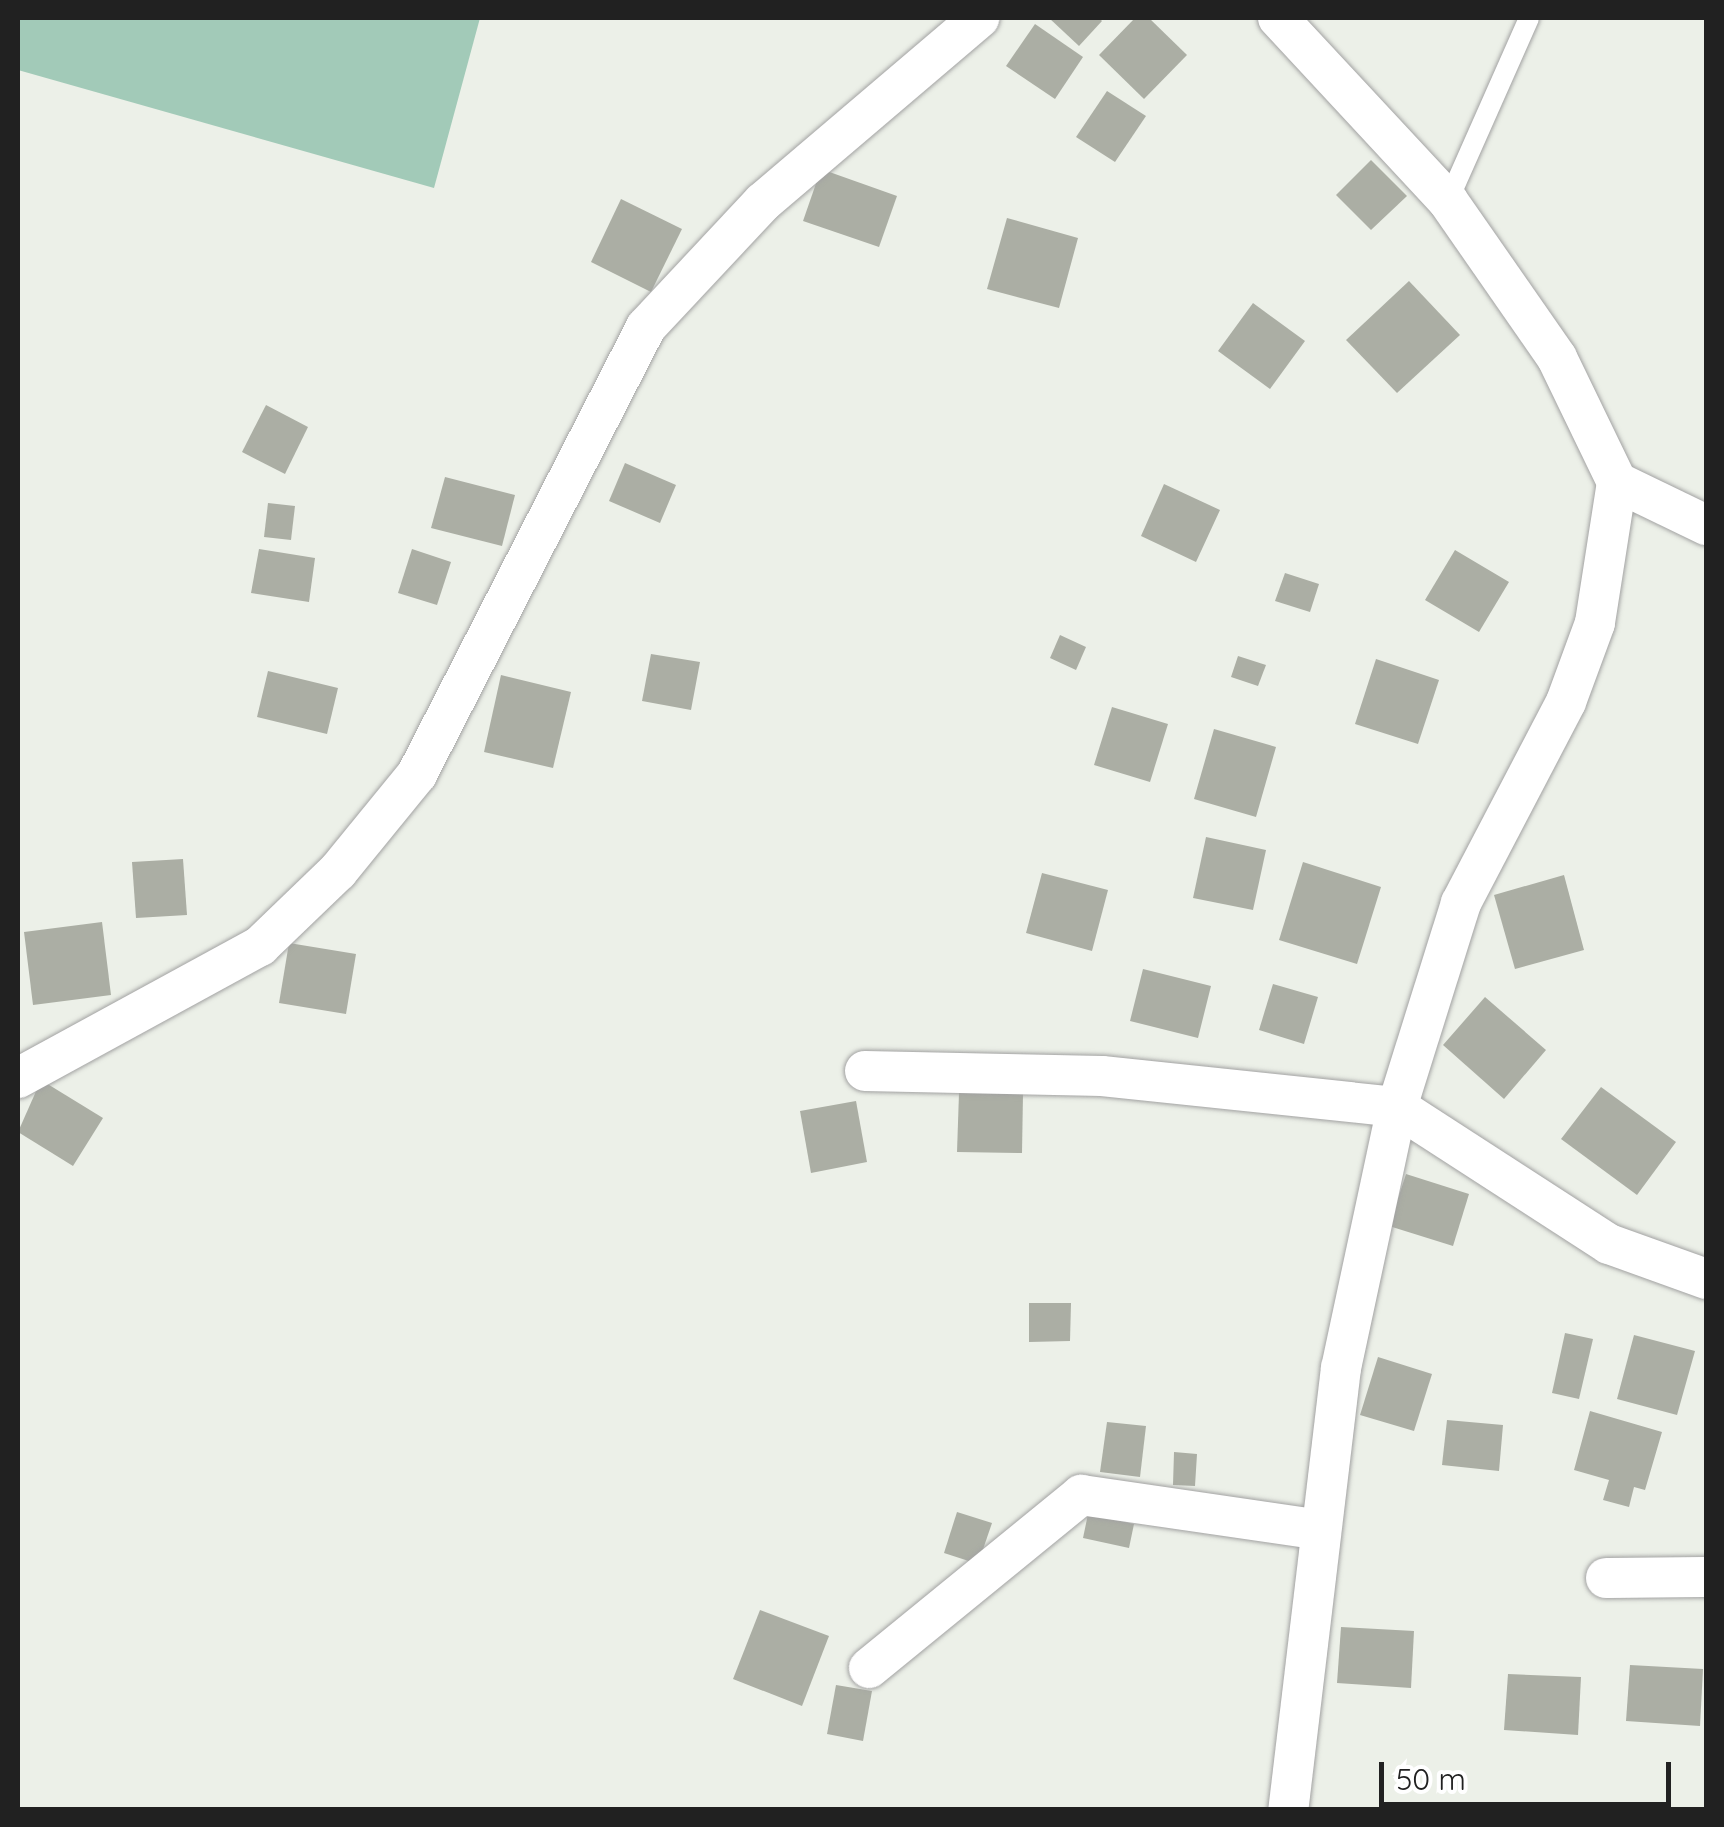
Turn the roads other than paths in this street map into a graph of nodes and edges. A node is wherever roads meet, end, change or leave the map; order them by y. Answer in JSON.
{"nodes":[{"id":1,"x":979,"y":18,"type":"edge"},
{"id":2,"x":1278,"y":18,"type":"edge"},
{"id":3,"x":1528,"y":18,"type":"edge"},
{"id":4,"x":1448,"y":201,"type":"junction"},
{"id":5,"x":1617,"y":482,"type":"junction"},
{"id":6,"x":1706,"y":525,"type":"edge"},
{"id":7,"x":865,"y":1071,"type":"dead end"},
{"id":8,"x":18,"y":1078,"type":"edge"},
{"id":9,"x":1397,"y":1107,"type":"junction"},
{"id":10,"x":1706,"y":1280,"type":"edge"},
{"id":11,"x":1320,"y":1530,"type":"junction"},
{"id":12,"x":1706,"y":1577,"type":"edge"},
{"id":13,"x":1606,"y":1578,"type":"dead end"},
{"id":14,"x":869,"y":1668,"type":"dead end"},
{"id":15,"x":1288,"y":1810,"type":"edge"}],
"edges":[{"from":1,"to":8,"type":"street"},
{"from":2,"to":4,"type":"street"},
{"from":3,"to":4,"type":"lane"},
{"from":4,"to":5,"type":"street"},
{"from":5,"to":6,"type":"street"},
{"from":5,"to":9,"type":"street"},
{"from":7,"to":9,"type":"street"},
{"from":9,"to":10,"type":"street"},
{"from":9,"to":11,"type":"street"},
{"from":11,"to":14,"type":"street"},
{"from":11,"to":15,"type":"street"},
{"from":12,"to":13,"type":"street"}]}
